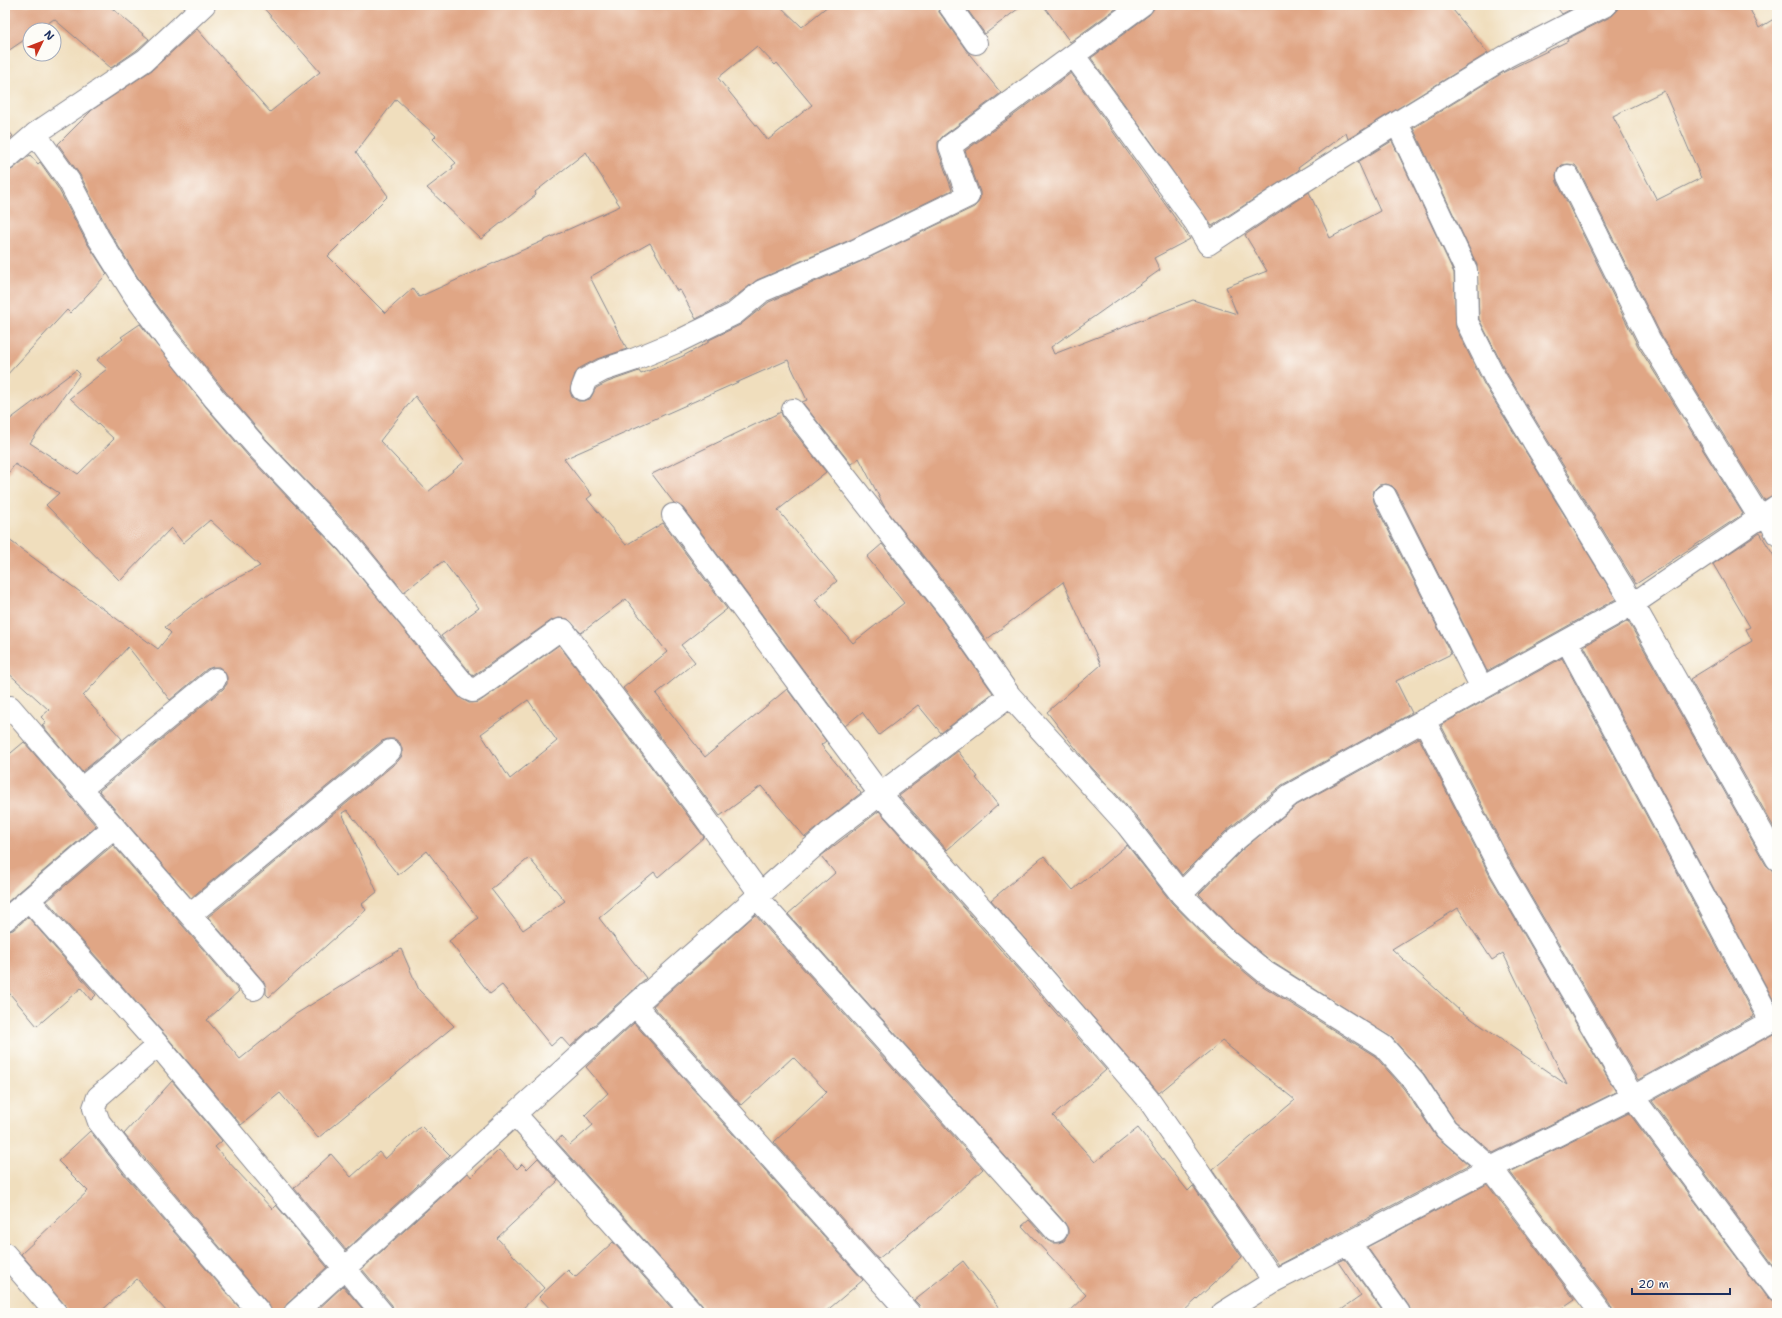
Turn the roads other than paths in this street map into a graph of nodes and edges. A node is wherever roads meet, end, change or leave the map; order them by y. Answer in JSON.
{"nodes":[{"id":1,"x":204,"y":5,"type":"edge"},
{"id":2,"x":949,"y":5,"type":"edge"},
{"id":3,"x":1142,"y":5,"type":"edge"},
{"id":4,"x":1606,"y":5,"type":"edge"},
{"id":5,"x":976,"y":43,"type":"dead end"},
{"id":6,"x":1074,"y":56,"type":"junction"},
{"id":7,"x":1397,"y":123,"type":"junction"},
{"id":8,"x":35,"y":134,"type":"junction"},
{"id":9,"x":5,"y":160,"type":"edge"},
{"id":10,"x":1568,"y":176,"type":"dead end"},
{"id":11,"x":582,"y":389,"type":"dead end"},
{"id":12,"x":793,"y":410,"type":"dead end"},
{"id":13,"x":1385,"y":496,"type":"dead end"},
{"id":14,"x":1768,"y":513,"type":"edge"},
{"id":15,"x":672,"y":515,"type":"dead end"},
{"id":16,"x":1777,"y":534,"type":"edge"},
{"id":17,"x":1633,"y":604,"type":"junction"},
{"id":18,"x":1567,"y":641,"type":"junction"},
{"id":19,"x":215,"y":679,"type":"dead end"},
{"id":20,"x":1482,"y":688,"type":"junction"},
{"id":21,"x":1010,"y":696,"type":"junction"},
{"id":22,"x":10,"y":707,"type":"dead end"},
{"id":23,"x":1424,"y":720,"type":"junction"},
{"id":24,"x":390,"y":751,"type":"dead end"},
{"id":25,"x":81,"y":789,"type":"junction"},
{"id":26,"x":881,"y":795,"type":"junction"},
{"id":27,"x":114,"y":827,"type":"junction"},
{"id":28,"x":1777,"y":858,"type":"edge"},
{"id":29,"x":1181,"y":894,"type":"junction"},
{"id":30,"x":759,"y":897,"type":"junction"},
{"id":31,"x":29,"y":900,"type":"junction"},
{"id":32,"x":190,"y":915,"type":"junction"},
{"id":33,"x":5,"y":920,"type":"edge"},
{"id":34,"x":254,"y":989,"type":"dead end"},
{"id":35,"x":635,"y":1005,"type":"junction"},
{"id":36,"x":1774,"y":1020,"type":"edge"},
{"id":37,"x":158,"y":1045,"type":"junction"},
{"id":38,"x":1633,"y":1097,"type":"junction"},
{"id":39,"x":515,"y":1114,"type":"junction"},
{"id":40,"x":1490,"y":1168,"type":"junction"},
{"id":41,"x":1056,"y":1231,"type":"dead end"},
{"id":42,"x":1349,"y":1243,"type":"junction"},
{"id":43,"x":5,"y":1254,"type":"edge"},
{"id":44,"x":344,"y":1269,"type":"junction"},
{"id":45,"x":1274,"y":1281,"type":"junction"},
{"id":46,"x":1777,"y":1291,"type":"edge"},
{"id":47,"x":56,"y":1313,"type":"edge"},
{"id":48,"x":260,"y":1313,"type":"edge"},
{"id":49,"x":295,"y":1313,"type":"edge"},
{"id":50,"x":382,"y":1313,"type":"edge"},
{"id":51,"x":693,"y":1313,"type":"edge"},
{"id":52,"x":909,"y":1313,"type":"edge"},
{"id":53,"x":1224,"y":1313,"type":"edge"},
{"id":54,"x":1399,"y":1313,"type":"edge"},
{"id":55,"x":1601,"y":1313,"type":"edge"}],
"edges":[{"from":1,"to":8,"type":"street"},
{"from":2,"to":5,"type":"street"},
{"from":3,"to":6,"type":"street"},
{"from":4,"to":7,"type":"street"},
{"from":6,"to":7,"type":"street"},
{"from":6,"to":11,"type":"street"},
{"from":7,"to":17,"type":"street"},
{"from":8,"to":9,"type":"street"},
{"from":8,"to":30,"type":"street"},
{"from":10,"to":14,"type":"street"},
{"from":12,"to":21,"type":"street"},
{"from":13,"to":20,"type":"street"},
{"from":14,"to":16,"type":"street"},
{"from":14,"to":17,"type":"street"},
{"from":15,"to":26,"type":"street"},
{"from":17,"to":18,"type":"street"},
{"from":17,"to":28,"type":"street"},
{"from":18,"to":20,"type":"street"},
{"from":18,"to":36,"type":"street"},
{"from":19,"to":25,"type":"street"},
{"from":20,"to":23,"type":"street"},
{"from":21,"to":26,"type":"street"},
{"from":21,"to":29,"type":"street"},
{"from":22,"to":25,"type":"street"},
{"from":23,"to":29,"type":"street"},
{"from":23,"to":38,"type":"street"},
{"from":24,"to":32,"type":"street"},
{"from":25,"to":27,"type":"street"},
{"from":26,"to":30,"type":"street"},
{"from":26,"to":45,"type":"street"},
{"from":27,"to":31,"type":"street"},
{"from":27,"to":32,"type":"street"},
{"from":29,"to":40,"type":"street"},
{"from":30,"to":35,"type":"street"},
{"from":30,"to":41,"type":"street"},
{"from":31,"to":33,"type":"street"},
{"from":31,"to":37,"type":"street"},
{"from":32,"to":34,"type":"street"},
{"from":35,"to":39,"type":"street"},
{"from":35,"to":52,"type":"street"},
{"from":36,"to":38,"type":"street"},
{"from":37,"to":44,"type":"street"},
{"from":37,"to":48,"type":"street"},
{"from":38,"to":40,"type":"street"},
{"from":38,"to":46,"type":"street"},
{"from":39,"to":44,"type":"street"},
{"from":39,"to":51,"type":"street"},
{"from":40,"to":42,"type":"street"},
{"from":40,"to":55,"type":"street"},
{"from":42,"to":45,"type":"street"},
{"from":42,"to":54,"type":"street"},
{"from":43,"to":47,"type":"street"},
{"from":44,"to":49,"type":"street"},
{"from":44,"to":50,"type":"street"},
{"from":45,"to":53,"type":"street"}]}
